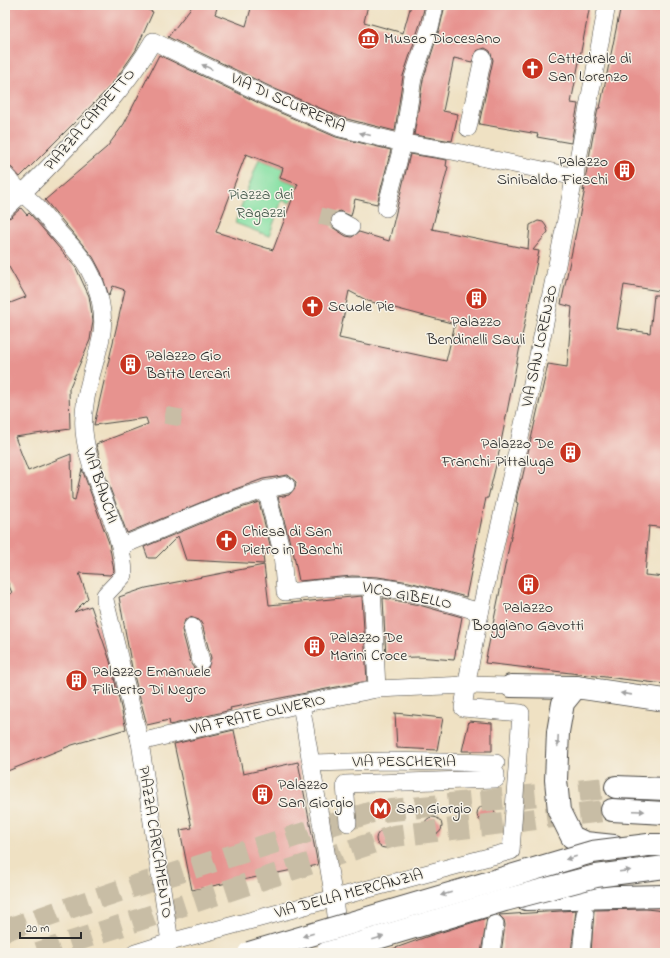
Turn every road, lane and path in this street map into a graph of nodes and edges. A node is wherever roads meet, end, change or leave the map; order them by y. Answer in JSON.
{"nodes":[{"id":1,"x":435,"y":5,"type":"edge"},
{"id":2,"x":607,"y":5,"type":"edge"},
{"id":3,"x":153,"y":41,"type":"joint"},
{"id":4,"x":483,"y":58,"type":"dead end"},
{"id":5,"x":468,"y":128,"type":"dead end"},
{"id":6,"x":403,"y":144,"type":"junction"},
{"id":7,"x":576,"y":177,"type":"junction"},
{"id":8,"x":14,"y":186,"type":"edge"},
{"id":9,"x":386,"y":208,"type":"dead end"},
{"id":10,"x":5,"y":209,"type":"edge"},
{"id":11,"x":286,"y":485,"type":"dead end"},
{"id":12,"x":266,"y":489,"type":"junction"},
{"id":13,"x":119,"y":543,"type":"junction"},
{"id":14,"x":372,"y":587,"type":"junction"},
{"id":15,"x":105,"y":600,"type":"joint"},
{"id":16,"x":480,"y":612,"type":"junction"},
{"id":17,"x":192,"y":627,"type":"dead end"},
{"id":18,"x":201,"y":661,"type":"dead end"},
{"id":19,"x":466,"y":685,"type":"junction"},
{"id":20,"x":511,"y":686,"type":"joint"},
{"id":21,"x":576,"y":687,"type":"junction"},
{"id":22,"x":377,"y":689,"type":"junction"},
{"id":23,"x":665,"y":700,"type":"edge"},
{"id":24,"x":301,"y":704,"type":"junction"},
{"id":25,"x":140,"y":742,"type":"junction"},
{"id":26,"x":312,"y":763,"type":"junction"},
{"id":27,"x":616,"y":787,"type":"tunnel mouth"},
{"id":28,"x":665,"y":789,"type":"edge"},
{"id":29,"x":612,"y":810,"type":"tunnel mouth"},
{"id":30,"x":665,"y":813,"type":"edge"},
{"id":31,"x":348,"y":823,"type":"dead end"},
{"id":32,"x":665,"y":845,"type":"edge"},
{"id":33,"x":511,"y":851,"type":"joint"},
{"id":34,"x":665,"y":851,"type":"edge"},
{"id":35,"x":665,"y":867,"type":"edge"},
{"id":36,"x":665,"y":896,"type":"edge"},
{"id":37,"x":334,"y":899,"type":"junction"},
{"id":38,"x":505,"y":900,"type":"junction"},
{"id":39,"x":585,"y":914,"type":"dead end"},
{"id":40,"x":495,"y":924,"type":"dead end"},
{"id":41,"x":188,"y":938,"type":"joint"},
{"id":42,"x":170,"y":942,"type":"junction"},
{"id":43,"x":135,"y":953,"type":"edge"},
{"id":44,"x":248,"y":953,"type":"edge"},
{"id":45,"x":327,"y":953,"type":"edge"},
{"id":46,"x":340,"y":953,"type":"edge"},
{"id":47,"x":491,"y":953,"type":"edge"},
{"id":48,"x":581,"y":953,"type":"edge"}],
"edges":[{"from":1,"to":6,"type":"street"},
{"from":2,"to":7,"type":"street","name":"VIA SAN LORENZO"},
{"from":6,"to":3,"type":"street","name":"VIA DI SCURRERIA","one_way":true},
{"from":3,"to":8,"type":"street","name":"PIAZZA CAMPETTO"},
{"from":4,"to":5,"type":"street"},
{"from":6,"to":7,"type":"street","name":"VIA DI SCURRERIA"},
{"from":6,"to":9,"type":"street"},
{"from":7,"to":16,"type":"street","name":"VIA SAN LORENZO"},
{"from":8,"to":10,"type":"street","name":"PIAZZA CAMPETTO"},
{"from":8,"to":13,"type":"street","name":"VIA BANCHI"},
{"from":11,"to":12,"type":"street"},
{"from":12,"to":13,"type":"street"},
{"from":12,"to":14,"type":"street","name":"VICO GIBELLO"},
{"from":13,"to":15,"type":"street","name":"VIA BANCHI"},
{"from":14,"to":16,"type":"street","name":"VICO GIBELLO"},
{"from":14,"to":22,"type":"street"},
{"from":15,"to":25,"type":"street","name":"PIAZZA CARICAMENTO"},
{"from":16,"to":19,"type":"street","name":"VIA SAN LORENZO"},
{"from":17,"to":18,"type":"street"},
{"from":19,"to":20,"type":"street","name":"VIA FRATE OLIVERIO"},
{"from":19,"to":22,"type":"street","name":"VIA FRATE OLIVERIO"},
{"from":19,"to":33,"type":"street","name":"VIA SAN LORENZO"},
{"from":20,"to":21,"type":"main road"},
{"from":23,"to":21,"type":"main road","one_way":true},
{"from":21,"to":34,"type":"main road","one_way":true},
{"from":22,"to":24,"type":"street","name":"VIA FRATE OLIVERIO"},
{"from":24,"to":25,"type":"street","name":"VIA FRATE OLIVERIO"},
{"from":24,"to":26,"type":"street"},
{"from":25,"to":42,"type":"street","name":"PIAZZA CARICAMENTO"},
{"from":26,"to":31,"type":"street","name":"VIA PESCHERIA"},
{"from":26,"to":37,"type":"street"},
{"from":27,"to":28,"type":"main road"},
{"from":29,"to":30,"type":"main road","one_way":true},
{"from":32,"to":44,"type":"main road","one_way":true,"bridge":true},
{"from":33,"to":37,"type":"street","name":"VIA DELLA MERCANZIA"},
{"from":38,"to":35,"type":"main road","one_way":true,"bridge":true},
{"from":36,"to":38,"type":"main road","bridge":true},
{"from":37,"to":41,"type":"street","name":"VIA DELLA MERCANZIA"},
{"from":37,"to":46,"type":"street"},
{"from":45,"to":38,"type":"main road","one_way":true,"bridge":true},
{"from":39,"to":48,"type":"street"},
{"from":40,"to":47,"type":"street"},
{"from":41,"to":42,"type":"street","name":"PIAZZA CARICAMENTO"},
{"from":42,"to":43,"type":"street","name":"PIAZZA CARICAMENTO"}]}
